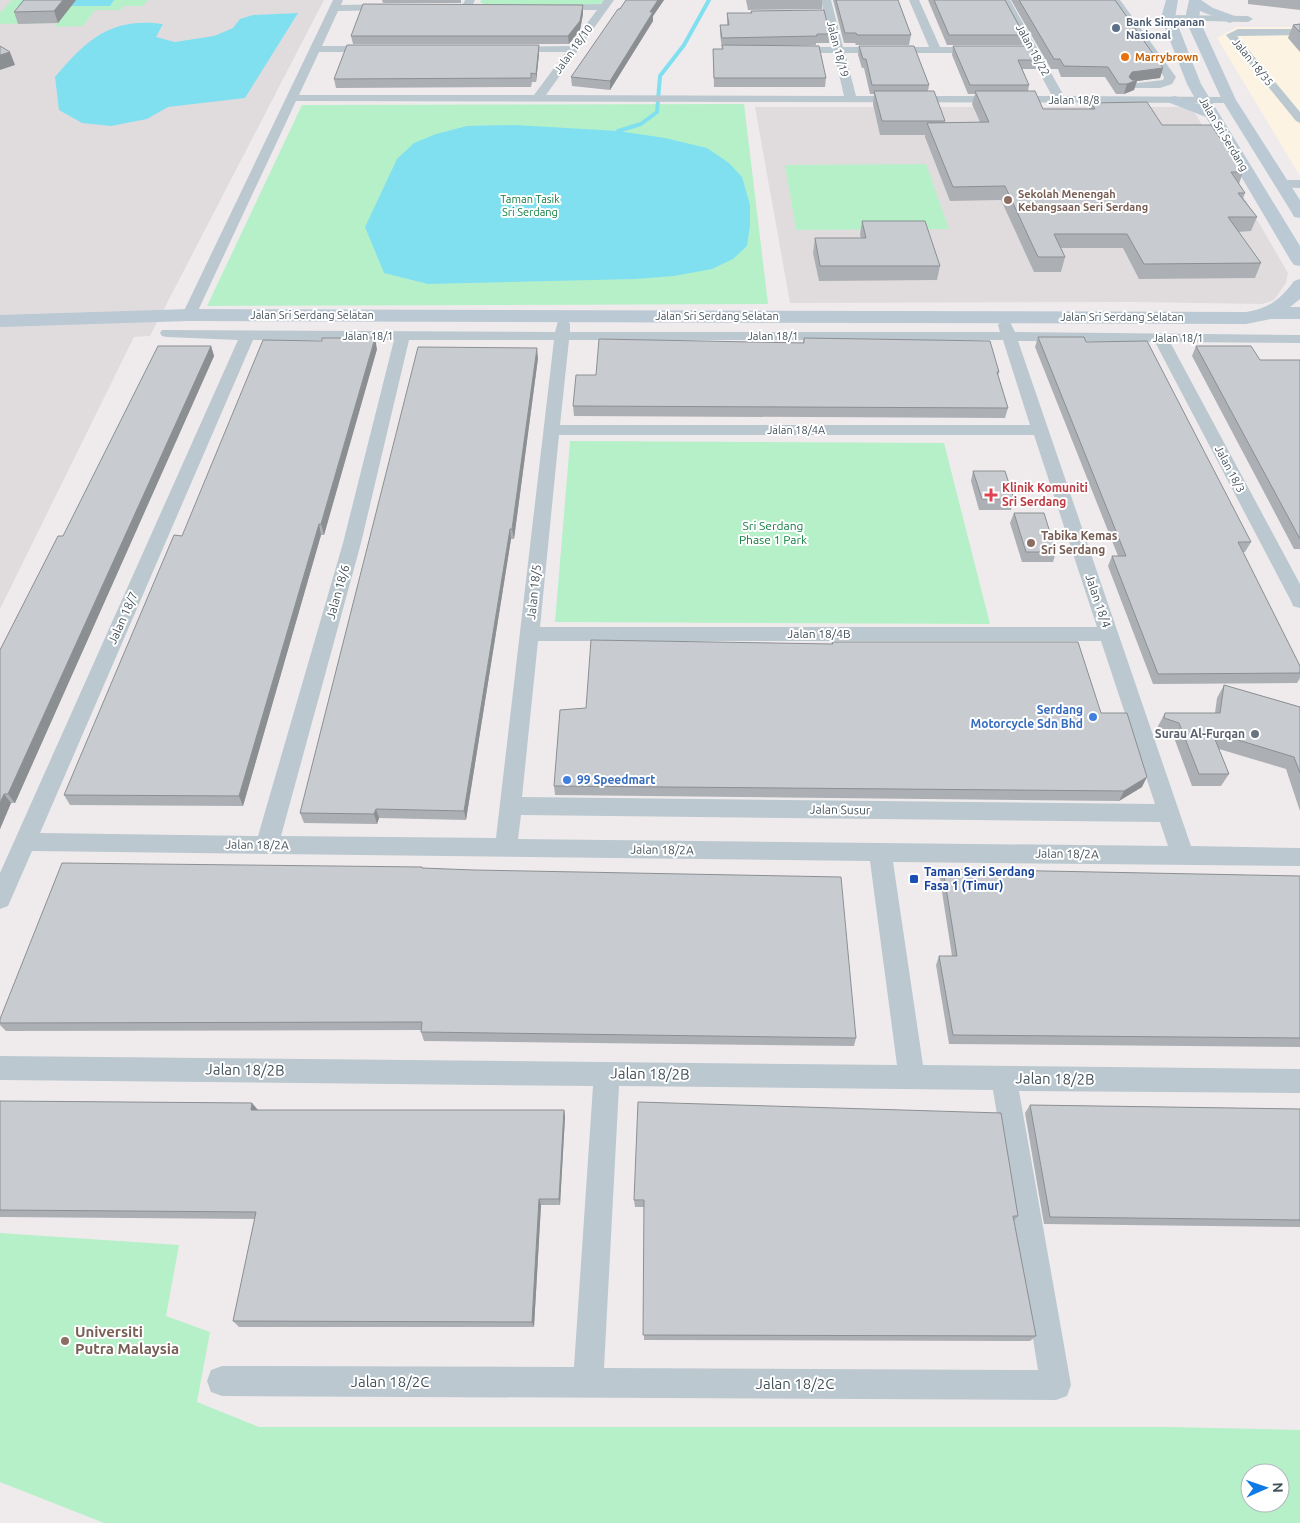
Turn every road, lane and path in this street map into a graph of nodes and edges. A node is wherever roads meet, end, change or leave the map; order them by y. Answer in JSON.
{"nodes":[{"id":1,"x":826,"y":0,"type":"edge"},
{"id":2,"x":914,"y":0,"type":"edge"},
{"id":3,"x":1005,"y":0,"type":"edge"},
{"id":4,"x":1115,"y":0,"type":"edge"},
{"id":5,"x":1172,"y":0,"type":"edge"},
{"id":6,"x":1195,"y":1,"type":"edge"},
{"id":7,"x":606,"y":3,"type":"edge"},
{"id":8,"x":336,"y":4,"type":"edge"},
{"id":9,"x":364,"y":4,"type":"edge"},
{"id":10,"x":399,"y":7,"type":"edge"},
{"id":11,"x":545,"y":7,"type":"edge"},
{"id":12,"x":1223,"y":14,"type":"junction"},
{"id":13,"x":1168,"y":18,"type":"junction"},
{"id":14,"x":1258,"y":19,"type":"dead end"},
{"id":15,"x":1194,"y":26,"type":"junction"},
{"id":16,"x":1300,"y":32,"type":"edge"},
{"id":17,"x":314,"y":49,"type":"junction"},
{"id":18,"x":382,"y":49,"type":"edge"},
{"id":19,"x":496,"y":49,"type":"edge"},
{"id":20,"x":572,"y":50,"type":"junction"},
{"id":21,"x":781,"y":50,"type":"edge"},
{"id":22,"x":839,"y":50,"type":"junction"},
{"id":23,"x":936,"y":50,"type":"junction"},
{"id":24,"x":1033,"y":50,"type":"junction"},
{"id":25,"x":1194,"y":84,"type":"junction"},
{"id":26,"x":1123,"y":86,"type":"edge"},
{"id":27,"x":292,"y":98,"type":"junction"},
{"id":28,"x":537,"y":99,"type":"junction"},
{"id":29,"x":851,"y":99,"type":"junction"},
{"id":30,"x":1060,"y":100,"type":"junction"},
{"id":31,"x":1176,"y":100,"type":"junction"},
{"id":32,"x":1229,"y":100,"type":"junction"},
{"id":33,"x":1207,"y":107,"type":"junction"},
{"id":34,"x":1300,"y":119,"type":"edge"},
{"id":35,"x":1282,"y":184,"type":"junction"},
{"id":36,"x":1300,"y":184,"type":"edge"},
{"id":37,"x":1300,"y":212,"type":"edge"},
{"id":38,"x":1300,"y":261,"type":"edge"},
{"id":39,"x":1300,"y":285,"type":"edge"},
{"id":40,"x":1271,"y":313,"type":"junction"},
{"id":41,"x":1300,"y":313,"type":"edge"},
{"id":42,"x":189,"y":315,"type":"junction"},
{"id":43,"x":564,"y":316,"type":"junction"},
{"id":44,"x":1003,"y":317,"type":"junction"},
{"id":45,"x":1246,"y":318,"type":"junction"},
{"id":46,"x":0,"y":321,"type":"edge"},
{"id":47,"x":1300,"y":326,"type":"edge"},
{"id":48,"x":167,"y":333,"type":"dead end"},
{"id":49,"x":247,"y":336,"type":"junction"},
{"id":50,"x":403,"y":336,"type":"junction"},
{"id":51,"x":561,"y":336,"type":"junction"},
{"id":52,"x":1009,"y":336,"type":"junction"},
{"id":53,"x":1160,"y":338,"type":"junction"},
{"id":54,"x":1300,"y":339,"type":"edge"},
{"id":55,"x":551,"y":430,"type":"junction"},
{"id":56,"x":1040,"y":430,"type":"junction"},
{"id":57,"x":1300,"y":601,"type":"edge"},
{"id":58,"x":529,"y":634,"type":"junction"},
{"id":59,"x":1109,"y":634,"type":"junction"},
{"id":60,"x":510,"y":806,"type":"junction"},
{"id":61,"x":1169,"y":813,"type":"junction"},
{"id":62,"x":25,"y":842,"type":"junction"},
{"id":63,"x":267,"y":846,"type":"junction"},
{"id":64,"x":506,"y":848,"type":"junction"},
{"id":65,"x":880,"y":852,"type":"junction"},
{"id":66,"x":1183,"y":856,"type":"junction"},
{"id":67,"x":1300,"y":857,"type":"edge"},
{"id":68,"x":0,"y":899,"type":"edge"},
{"id":69,"x":0,"y":1068,"type":"edge"},
{"id":70,"x":607,"y":1074,"type":"junction"},
{"id":71,"x":912,"y":1077,"type":"junction"},
{"id":72,"x":1004,"y":1078,"type":"junction"},
{"id":73,"x":1300,"y":1081,"type":"edge"},
{"id":74,"x":222,"y":1381,"type":"dead end"},
{"id":75,"x":588,"y":1383,"type":"junction"}],
"edges":[{"from":1,"to":22,"type":"street","name":"Jalan 18/19"},
{"from":2,"to":23,"type":"street"},
{"from":3,"to":24,"type":"street","name":"Jalan 18/22"},
{"from":4,"to":26,"type":"street"},
{"from":5,"to":13,"type":"street"},
{"from":6,"to":12,"type":"street"},
{"from":6,"to":15,"type":"street"},
{"from":7,"to":11,"type":"street"},
{"from":7,"to":20,"type":"street","name":"Jalan 18/10"},
{"from":8,"to":9,"type":"street"},
{"from":8,"to":17,"type":"street"},
{"from":9,"to":10,"type":"street"},
{"from":12,"to":14,"type":"street"},
{"from":12,"to":15,"type":"street"},
{"from":13,"to":15,"type":"street"},
{"from":13,"to":25,"type":"street","name":"Jalan Sri Serdang"},
{"from":15,"to":32,"type":"street","name":"Jalan Sri Serdang"},
{"from":16,"to":34,"type":"street","name":"Jalan 18/35"},
{"from":17,"to":18,"type":"street"},
{"from":17,"to":27,"type":"street"},
{"from":19,"to":20,"type":"street"},
{"from":20,"to":28,"type":"street","name":"Jalan 18/10"},
{"from":21,"to":22,"type":"street"},
{"from":22,"to":23,"type":"street"},
{"from":22,"to":29,"type":"street","name":"Jalan 18/19"},
{"from":23,"to":24,"type":"street"},
{"from":24,"to":30,"type":"street","name":"Jalan 18/22"},
{"from":25,"to":31,"type":"street"},
{"from":25,"to":33,"type":"street","name":"Jalan Sri Serdang"},
{"from":27,"to":28,"type":"street","name":"Jalan 18/8"},
{"from":27,"to":42,"type":"street"},
{"from":28,"to":29,"type":"street","name":"Jalan 18/8"},
{"from":29,"to":30,"type":"street","name":"Jalan 18/8"},
{"from":30,"to":31,"type":"street","name":"Jalan 18/8"},
{"from":31,"to":33,"type":"street"},
{"from":32,"to":33,"type":"street"},
{"from":32,"to":35,"type":"street","name":"Jalan Sri Serdang"},
{"from":33,"to":38,"type":"street","name":"Jalan Sri Serdang"},
{"from":35,"to":36,"type":"street"},
{"from":35,"to":37,"type":"street","name":"Jalan Sri Serdang"},
{"from":39,"to":40,"type":"street"},
{"from":40,"to":41,"type":"street","name":"Jalan Sri Serdang Selatan"},
{"from":40,"to":45,"type":"street","name":"Jalan Sri Serdang Selatan"},
{"from":42,"to":43,"type":"street","name":"Jalan Sri Serdang Selatan"},
{"from":42,"to":46,"type":"street","name":"Jalan Sri Serdang Selatan"},
{"from":43,"to":44,"type":"street","name":"Jalan Sri Serdang Selatan"},
{"from":43,"to":51,"type":"street","name":"Jalan 18/5"},
{"from":44,"to":45,"type":"street","name":"Jalan Sri Serdang Selatan"},
{"from":44,"to":52,"type":"street","name":"Jalan 18/4"},
{"from":45,"to":47,"type":"street","name":"Jalan Sri Serdang Selatan"},
{"from":48,"to":49,"type":"street","name":"Jalan 18/1"},
{"from":49,"to":50,"type":"street","name":"Jalan 18/1"},
{"from":49,"to":62,"type":"street","name":"Jalan 18/7"},
{"from":50,"to":51,"type":"street","name":"Jalan 18/1"},
{"from":50,"to":63,"type":"street","name":"Jalan 18/6"},
{"from":51,"to":52,"type":"street","name":"Jalan 18/1"},
{"from":51,"to":55,"type":"street","name":"Jalan 18/5"},
{"from":52,"to":53,"type":"street","name":"Jalan 18/1"},
{"from":52,"to":56,"type":"street","name":"Jalan 18/4"},
{"from":53,"to":54,"type":"street","name":"Jalan 18/1"},
{"from":53,"to":57,"type":"street","name":"Jalan 18/3"},
{"from":55,"to":56,"type":"street","name":"Jalan 18/4A"},
{"from":55,"to":58,"type":"street","name":"Jalan 18/5"},
{"from":56,"to":59,"type":"street","name":"Jalan 18/4"},
{"from":58,"to":59,"type":"street","name":"Jalan 18/4B"},
{"from":58,"to":60,"type":"street","name":"Jalan 18/5"},
{"from":59,"to":61,"type":"street","name":"Jalan 18/4"},
{"from":60,"to":61,"type":"street","name":"Jalan Susur"},
{"from":60,"to":64,"type":"street","name":"Jalan 18/5"},
{"from":61,"to":66,"type":"street","name":"Jalan 18/4"},
{"from":62,"to":63,"type":"street","name":"Jalan 18/2A"},
{"from":62,"to":68,"type":"street","name":"Jalan 18/7"},
{"from":63,"to":64,"type":"street","name":"Jalan 18/2A"},
{"from":64,"to":65,"type":"street","name":"Jalan 18/2A"},
{"from":65,"to":66,"type":"street","name":"Jalan 18/2A"},
{"from":65,"to":71,"type":"street"},
{"from":66,"to":67,"type":"street","name":"Jalan 18/2A"},
{"from":69,"to":70,"type":"street","name":"Jalan 18/2B"},
{"from":70,"to":71,"type":"street","name":"Jalan 18/2B"},
{"from":70,"to":75,"type":"street"},
{"from":71,"to":72,"type":"street","name":"Jalan 18/2B"},
{"from":72,"to":73,"type":"street","name":"Jalan 18/2B"},
{"from":72,"to":75,"type":"street","name":"Jalan 18/2C"},
{"from":74,"to":75,"type":"street","name":"Jalan 18/2C"}]}
